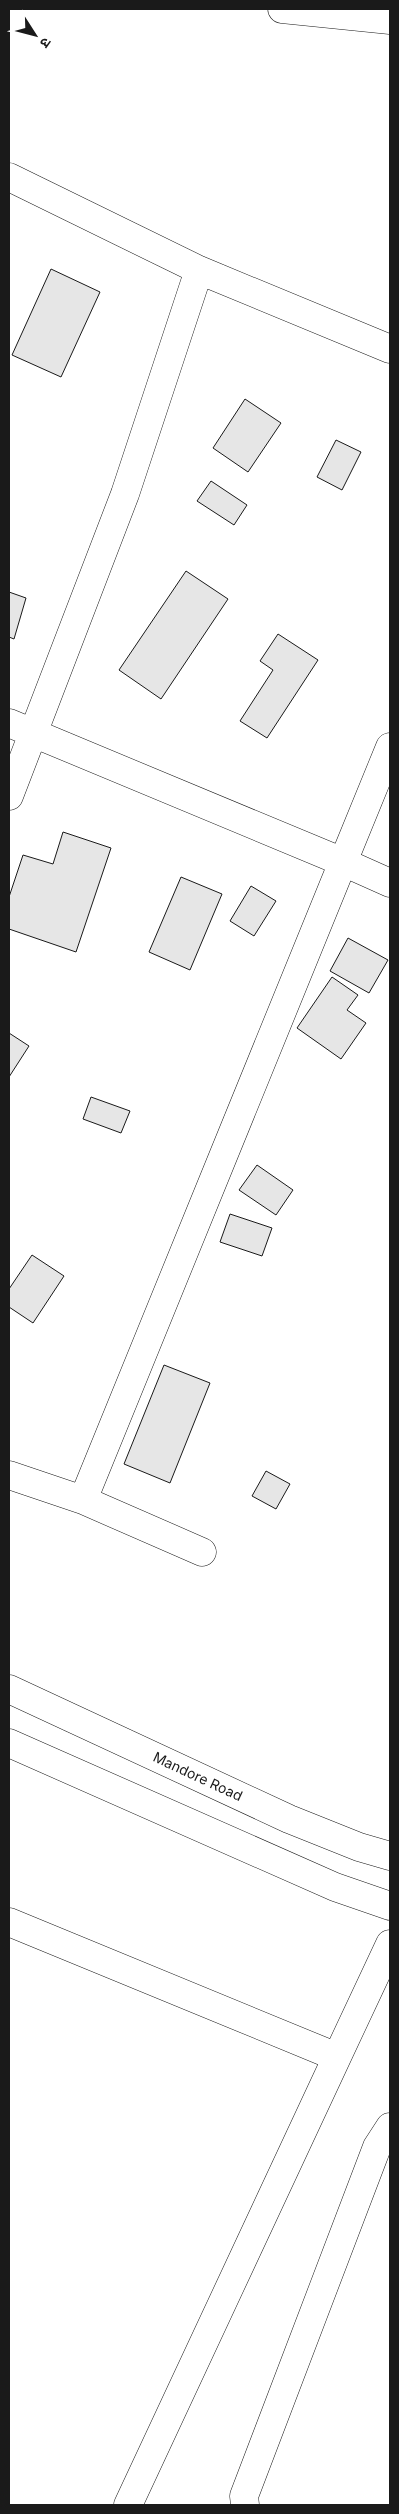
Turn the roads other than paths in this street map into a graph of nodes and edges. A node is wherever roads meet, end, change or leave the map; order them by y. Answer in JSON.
{"nodes":[{"id":1,"x":282,"y":9,"type":"edge"},
{"id":2,"x":390,"y":20,"type":"edge"},
{"id":3,"x":9,"y":177,"type":"edge"},
{"id":4,"x":199,"y":270,"type":"junction"},
{"id":5,"x":390,"y":349,"type":"edge"},
{"id":6,"x":9,"y":723,"type":"edge"},
{"id":7,"x":33,"y":733,"type":"junction"},
{"id":8,"x":390,"y":747,"type":"edge"},
{"id":9,"x":9,"y":796,"type":"edge"},
{"id":10,"x":343,"y":862,"type":"junction"},
{"id":11,"x":390,"y":882,"type":"edge"},
{"id":12,"x":9,"y":1475,"type":"edge"},
{"id":13,"x":83,"y":1500,"type":"junction"},
{"id":14,"x":202,"y":1552,"type":"dead end"},
{"id":15,"x":9,"y":1689,"type":"edge"},
{"id":16,"x":9,"y":1743,"type":"edge"},
{"id":17,"x":390,"y":1856,"type":"edge"},
{"id":18,"x":390,"y":1906,"type":"edge"},
{"id":19,"x":9,"y":1922,"type":"edge"},
{"id":20,"x":390,"y":1944,"type":"edge"},
{"id":21,"x":336,"y":2057,"type":"junction"},
{"id":22,"x":390,"y":2127,"type":"edge"},
{"id":23,"x":128,"y":2505,"type":"edge"},
{"id":24,"x":245,"y":2505,"type":"edge"}],
"edges":[{"from":1,"to":2,"type":"main road"},
{"from":3,"to":4,"type":"main road"},
{"from":4,"to":5,"type":"main road"},
{"from":4,"to":7,"type":"main road"},
{"from":6,"to":7,"type":"main road"},
{"from":7,"to":9,"type":"main road"},
{"from":7,"to":10,"type":"main road"},
{"from":8,"to":10,"type":"main road"},
{"from":10,"to":11,"type":"main road"},
{"from":10,"to":13,"type":"main road"},
{"from":12,"to":13,"type":"main road"},
{"from":13,"to":14,"type":"main road"},
{"from":15,"to":17,"type":"main road","name":"Mandore Road"},
{"from":16,"to":18,"type":"main road"},
{"from":19,"to":21,"type":"main road"},
{"from":20,"to":21,"type":"main road"},
{"from":21,"to":23,"type":"main road"},
{"from":22,"to":24,"type":"main road"}]}
